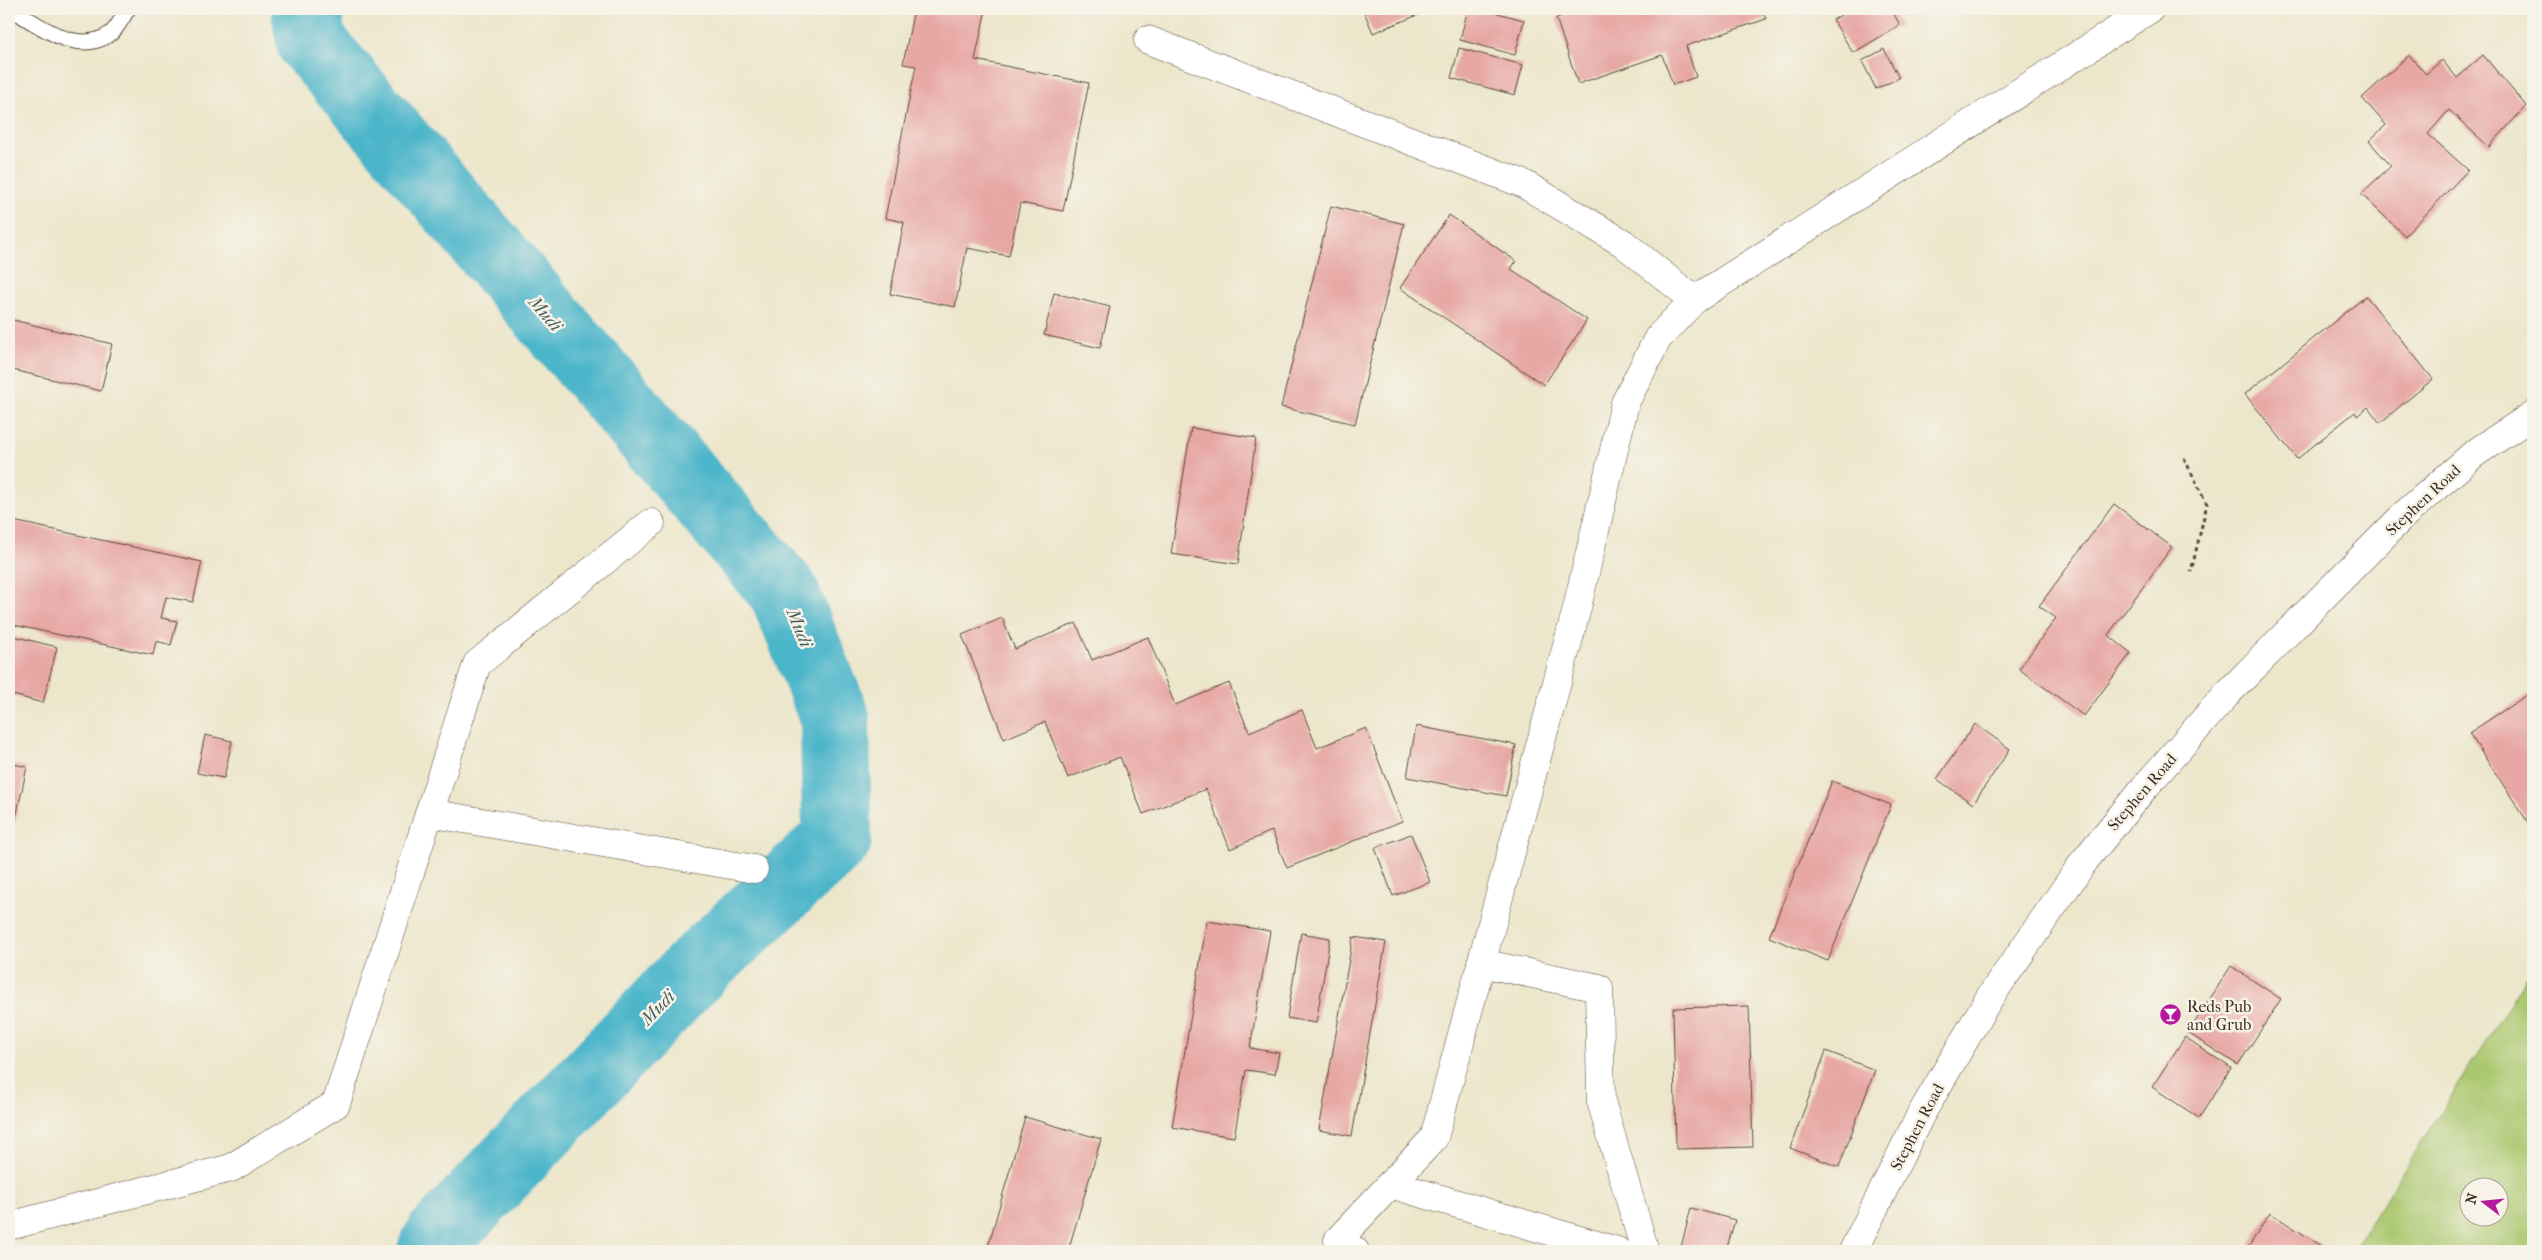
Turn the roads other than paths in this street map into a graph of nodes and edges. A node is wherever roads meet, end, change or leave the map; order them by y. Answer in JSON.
{"nodes":[{"id":1,"x":11,"y":9,"type":"edge"},
{"id":2,"x":128,"y":9,"type":"edge"},
{"id":3,"x":2150,"y":9,"type":"edge"},
{"id":4,"x":1148,"y":40,"type":"dead end"},
{"id":5,"x":1694,"y":300,"type":"junction"},
{"id":6,"x":2533,"y":415,"type":"edge"},
{"id":7,"x":651,"y":523,"type":"dead end"},
{"id":8,"x":429,"y":813,"type":"junction"},
{"id":9,"x":754,"y":869,"type":"dead end"},
{"id":10,"x":1481,"y":963,"type":"junction"},
{"id":11,"x":1390,"y":1184,"type":"junction"},
{"id":12,"x":9,"y":1226,"type":"edge"},
{"id":13,"x":1340,"y":1247,"type":"edge"},
{"id":14,"x":1617,"y":1251,"type":"edge"},
{"id":15,"x":1645,"y":1251,"type":"edge"},
{"id":16,"x":1853,"y":1251,"type":"edge"}],
"edges":[{"from":1,"to":2,"type":"lane"},
{"from":3,"to":5,"type":"street"},
{"from":4,"to":5,"type":"street"},
{"from":5,"to":10,"type":"street"},
{"from":6,"to":16,"type":"street","name":"Stephen Road"},
{"from":7,"to":8,"type":"street"},
{"from":8,"to":9,"type":"street"},
{"from":8,"to":12,"type":"street"},
{"from":10,"to":11,"type":"street"},
{"from":10,"to":15,"type":"street"},
{"from":11,"to":13,"type":"street"},
{"from":11,"to":14,"type":"street"}]}
